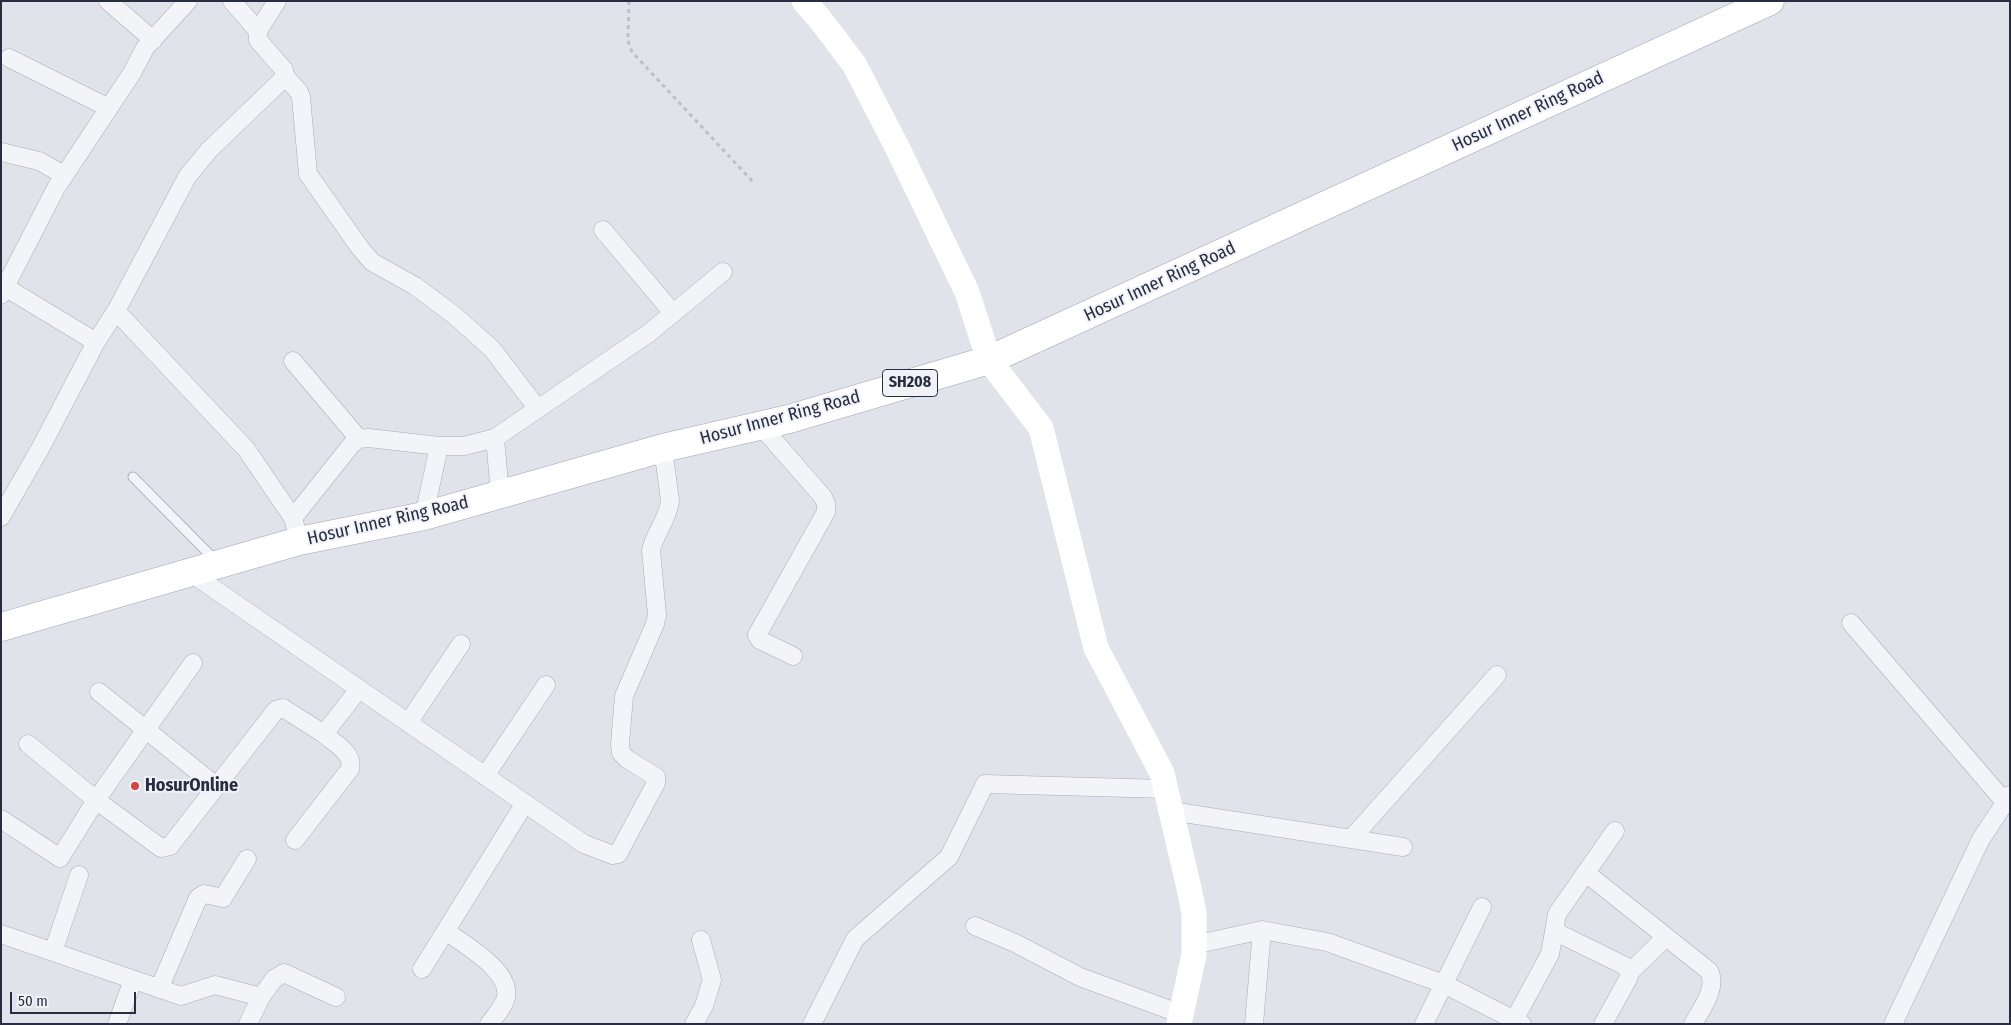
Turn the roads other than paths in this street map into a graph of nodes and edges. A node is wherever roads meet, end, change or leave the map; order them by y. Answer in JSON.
{"nodes":[{"id":1,"x":108,"y":1,"type":"edge"},
{"id":2,"x":188,"y":1,"type":"edge"},
{"id":3,"x":232,"y":1,"type":"edge"},
{"id":4,"x":277,"y":1,"type":"edge"},
{"id":5,"x":804,"y":1,"type":"edge"},
{"id":6,"x":1770,"y":1,"type":"edge"},
{"id":7,"x":258,"y":31,"type":"junction"},
{"id":8,"x":153,"y":40,"type":"junction"},
{"id":9,"x":9,"y":58,"type":"dead end"},
{"id":10,"x":284,"y":76,"type":"junction"},
{"id":11,"x":108,"y":108,"type":"junction"},
{"id":12,"x":1,"y":152,"type":"edge"},
{"id":13,"x":64,"y":175,"type":"junction"},
{"id":14,"x":603,"y":230,"type":"dead end"},
{"id":15,"x":723,"y":272,"type":"dead end"},
{"id":16,"x":3,"y":291,"type":"edge"},
{"id":17,"x":116,"y":311,"type":"junction"},
{"id":18,"x":673,"y":313,"type":"junction"},
{"id":19,"x":96,"y":342,"type":"junction"},
{"id":20,"x":989,"y":360,"type":"junction"},
{"id":21,"x":294,"y":361,"type":"dead end"},
{"id":22,"x":538,"y":409,"type":"junction"},
{"id":23,"x":761,"y":426,"type":"junction"},
{"id":24,"x":495,"y":438,"type":"junction"},
{"id":25,"x":359,"y":439,"type":"junction"},
{"id":26,"x":438,"y":446,"type":"junction"},
{"id":27,"x":663,"y":448,"type":"junction"},
{"id":28,"x":133,"y":477,"type":"dead end"},
{"id":29,"x":500,"y":494,"type":"junction"},
{"id":30,"x":2,"y":515,"type":"edge"},
{"id":31,"x":424,"y":516,"type":"junction"},
{"id":32,"x":296,"y":529,"type":"junction"},
{"id":33,"x":220,"y":564,"type":"junction"},
{"id":34,"x":191,"y":573,"type":"junction"},
{"id":35,"x":1852,"y":623,"type":"dead end"},
{"id":36,"x":1,"y":627,"type":"edge"},
{"id":37,"x":461,"y":644,"type":"dead end"},
{"id":38,"x":793,"y":656,"type":"dead end"},
{"id":39,"x":193,"y":663,"type":"dead end"},
{"id":40,"x":1497,"y":675,"type":"dead end"},
{"id":41,"x":546,"y":684,"type":"dead end"},
{"id":42,"x":359,"y":689,"type":"junction"},
{"id":43,"x":99,"y":692,"type":"dead end"},
{"id":44,"x":408,"y":722,"type":"junction"},
{"id":45,"x":145,"y":730,"type":"junction"},
{"id":46,"x":324,"y":734,"type":"junction"},
{"id":47,"x":28,"y":744,"type":"dead end"},
{"id":48,"x":486,"y":776,"type":"junction"},
{"id":49,"x":216,"y":786,"type":"junction"},
{"id":50,"x":2007,"y":798,"type":"edge"},
{"id":51,"x":96,"y":800,"type":"junction"},
{"id":52,"x":1168,"y":800,"type":"junction"},
{"id":53,"x":525,"y":803,"type":"junction"},
{"id":54,"x":1,"y":819,"type":"edge"},
{"id":55,"x":1615,"y":831,"type":"dead end"},
{"id":56,"x":1351,"y":839,"type":"junction"},
{"id":57,"x":295,"y":840,"type":"dead end"},
{"id":58,"x":1403,"y":847,"type":"dead end"},
{"id":59,"x":247,"y":859,"type":"dead end"},
{"id":60,"x":1586,"y":873,"type":"junction"},
{"id":61,"x":79,"y":875,"type":"dead end"},
{"id":62,"x":1482,"y":907,"type":"dead end"},
{"id":63,"x":975,"y":926,"type":"dead end"},
{"id":64,"x":1262,"y":930,"type":"junction"},
{"id":65,"x":446,"y":931,"type":"junction"},
{"id":66,"x":1554,"y":932,"type":"junction"},
{"id":67,"x":1,"y":934,"type":"edge"},
{"id":68,"x":1666,"y":937,"type":"junction"},
{"id":69,"x":700,"y":940,"type":"dead end"},
{"id":70,"x":1194,"y":945,"type":"junction"},
{"id":71,"x":52,"y":952,"type":"junction"},
{"id":72,"x":422,"y":969,"type":"dead end"},
{"id":73,"x":1630,"y":972,"type":"junction"},
{"id":74,"x":133,"y":980,"type":"junction"},
{"id":75,"x":1444,"y":984,"type":"junction"},
{"id":76,"x":159,"y":989,"type":"junction"},
{"id":77,"x":261,"y":997,"type":"junction"},
{"id":78,"x":336,"y":998,"type":"dead end"},
{"id":79,"x":1180,"y":1019,"type":"edge"},
{"id":80,"x":1516,"y":1022,"type":"edge"},
{"id":81,"x":117,"y":1024,"type":"edge"},
{"id":82,"x":248,"y":1024,"type":"edge"},
{"id":83,"x":489,"y":1024,"type":"edge"},
{"id":84,"x":694,"y":1024,"type":"edge"},
{"id":85,"x":812,"y":1024,"type":"edge"},
{"id":86,"x":1254,"y":1024,"type":"edge"},
{"id":87,"x":1424,"y":1024,"type":"edge"},
{"id":88,"x":1603,"y":1024,"type":"edge"},
{"id":89,"x":1693,"y":1024,"type":"edge"},
{"id":90,"x":1893,"y":1024,"type":"edge"}],
"edges":[{"from":1,"to":8,"type":"street"},
{"from":2,"to":8,"type":"street"},
{"from":3,"to":7,"type":"street"},
{"from":4,"to":7,"type":"street"},
{"from":5,"to":20,"type":"street"},
{"from":6,"to":20,"type":"main road","name":"Hosur Inner Ring Road","number":"SH208"},
{"from":7,"to":10,"type":"street"},
{"from":8,"to":11,"type":"street"},
{"from":9,"to":11,"type":"street"},
{"from":10,"to":17,"type":"street"},
{"from":10,"to":22,"type":"street"},
{"from":11,"to":13,"type":"street"},
{"from":12,"to":13,"type":"street"},
{"from":13,"to":16,"type":"street"},
{"from":14,"to":18,"type":"street"},
{"from":15,"to":18,"type":"street"},
{"from":16,"to":19,"type":"street"},
{"from":17,"to":19,"type":"street"},
{"from":17,"to":32,"type":"street"},
{"from":18,"to":22,"type":"street"},
{"from":19,"to":30,"type":"street"},
{"from":20,"to":23,"type":"main road","name":"Hosur Inner Ring Road","number":"SH208"},
{"from":20,"to":52,"type":"street"},
{"from":21,"to":25,"type":"street"},
{"from":22,"to":24,"type":"street"},
{"from":23,"to":27,"type":"main road","name":"Hosur Inner Ring Road","number":"SH208"},
{"from":23,"to":38,"type":"street"},
{"from":24,"to":26,"type":"street"},
{"from":24,"to":29,"type":"street"},
{"from":25,"to":26,"type":"street"},
{"from":25,"to":32,"type":"street"},
{"from":26,"to":31,"type":"street"},
{"from":27,"to":29,"type":"main road","name":"Hosur Inner Ring Road","number":"SH208"},
{"from":27,"to":53,"type":"street"},
{"from":28,"to":33,"type":"lane"},
{"from":29,"to":31,"type":"main road","name":"Hosur Inner Ring Road","number":"SH208"},
{"from":31,"to":32,"type":"main road","name":"Hosur Inner Ring Road","number":"SH208"},
{"from":32,"to":33,"type":"main road","name":"Hosur Inner Ring Road","number":"SH208"},
{"from":33,"to":34,"type":"main road","name":"Hosur Inner Ring Road","number":"SH208"},
{"from":34,"to":36,"type":"main road","name":"Hosur Inner Ring Road","number":"SH208"},
{"from":34,"to":42,"type":"street"},
{"from":35,"to":50,"type":"street"},
{"from":37,"to":44,"type":"street"},
{"from":39,"to":45,"type":"street"},
{"from":40,"to":56,"type":"street"},
{"from":41,"to":48,"type":"street"},
{"from":42,"to":44,"type":"street"},
{"from":42,"to":46,"type":"street"},
{"from":43,"to":45,"type":"street"},
{"from":44,"to":48,"type":"street"},
{"from":45,"to":49,"type":"street"},
{"from":45,"to":51,"type":"street"},
{"from":46,"to":49,"type":"street"},
{"from":46,"to":57,"type":"street"},
{"from":47,"to":51,"type":"street"},
{"from":48,"to":53,"type":"street"},
{"from":49,"to":51,"type":"street"},
{"from":50,"to":90,"type":"street"},
{"from":51,"to":54,"type":"street"},
{"from":52,"to":56,"type":"street"},
{"from":52,"to":70,"type":"street"},
{"from":52,"to":85,"type":"street"},
{"from":53,"to":65,"type":"street"},
{"from":55,"to":60,"type":"street"},
{"from":56,"to":58,"type":"street"},
{"from":59,"to":76,"type":"street"},
{"from":60,"to":66,"type":"street"},
{"from":60,"to":68,"type":"street"},
{"from":61,"to":71,"type":"street"},
{"from":62,"to":75,"type":"street"},
{"from":63,"to":79,"type":"street"},
{"from":64,"to":70,"type":"street"},
{"from":64,"to":75,"type":"street"},
{"from":64,"to":86,"type":"street"},
{"from":65,"to":72,"type":"street"},
{"from":65,"to":83,"type":"street"},
{"from":66,"to":73,"type":"street"},
{"from":66,"to":80,"type":"street"},
{"from":67,"to":71,"type":"street"},
{"from":68,"to":73,"type":"street"},
{"from":68,"to":89,"type":"street"},
{"from":69,"to":84,"type":"street"},
{"from":70,"to":79,"type":"street"},
{"from":71,"to":74,"type":"street"},
{"from":73,"to":88,"type":"street"},
{"from":74,"to":76,"type":"street"},
{"from":74,"to":81,"type":"street"},
{"from":75,"to":80,"type":"street"},
{"from":75,"to":87,"type":"street"},
{"from":76,"to":77,"type":"street"},
{"from":77,"to":78,"type":"street"},
{"from":77,"to":82,"type":"street"}]}
